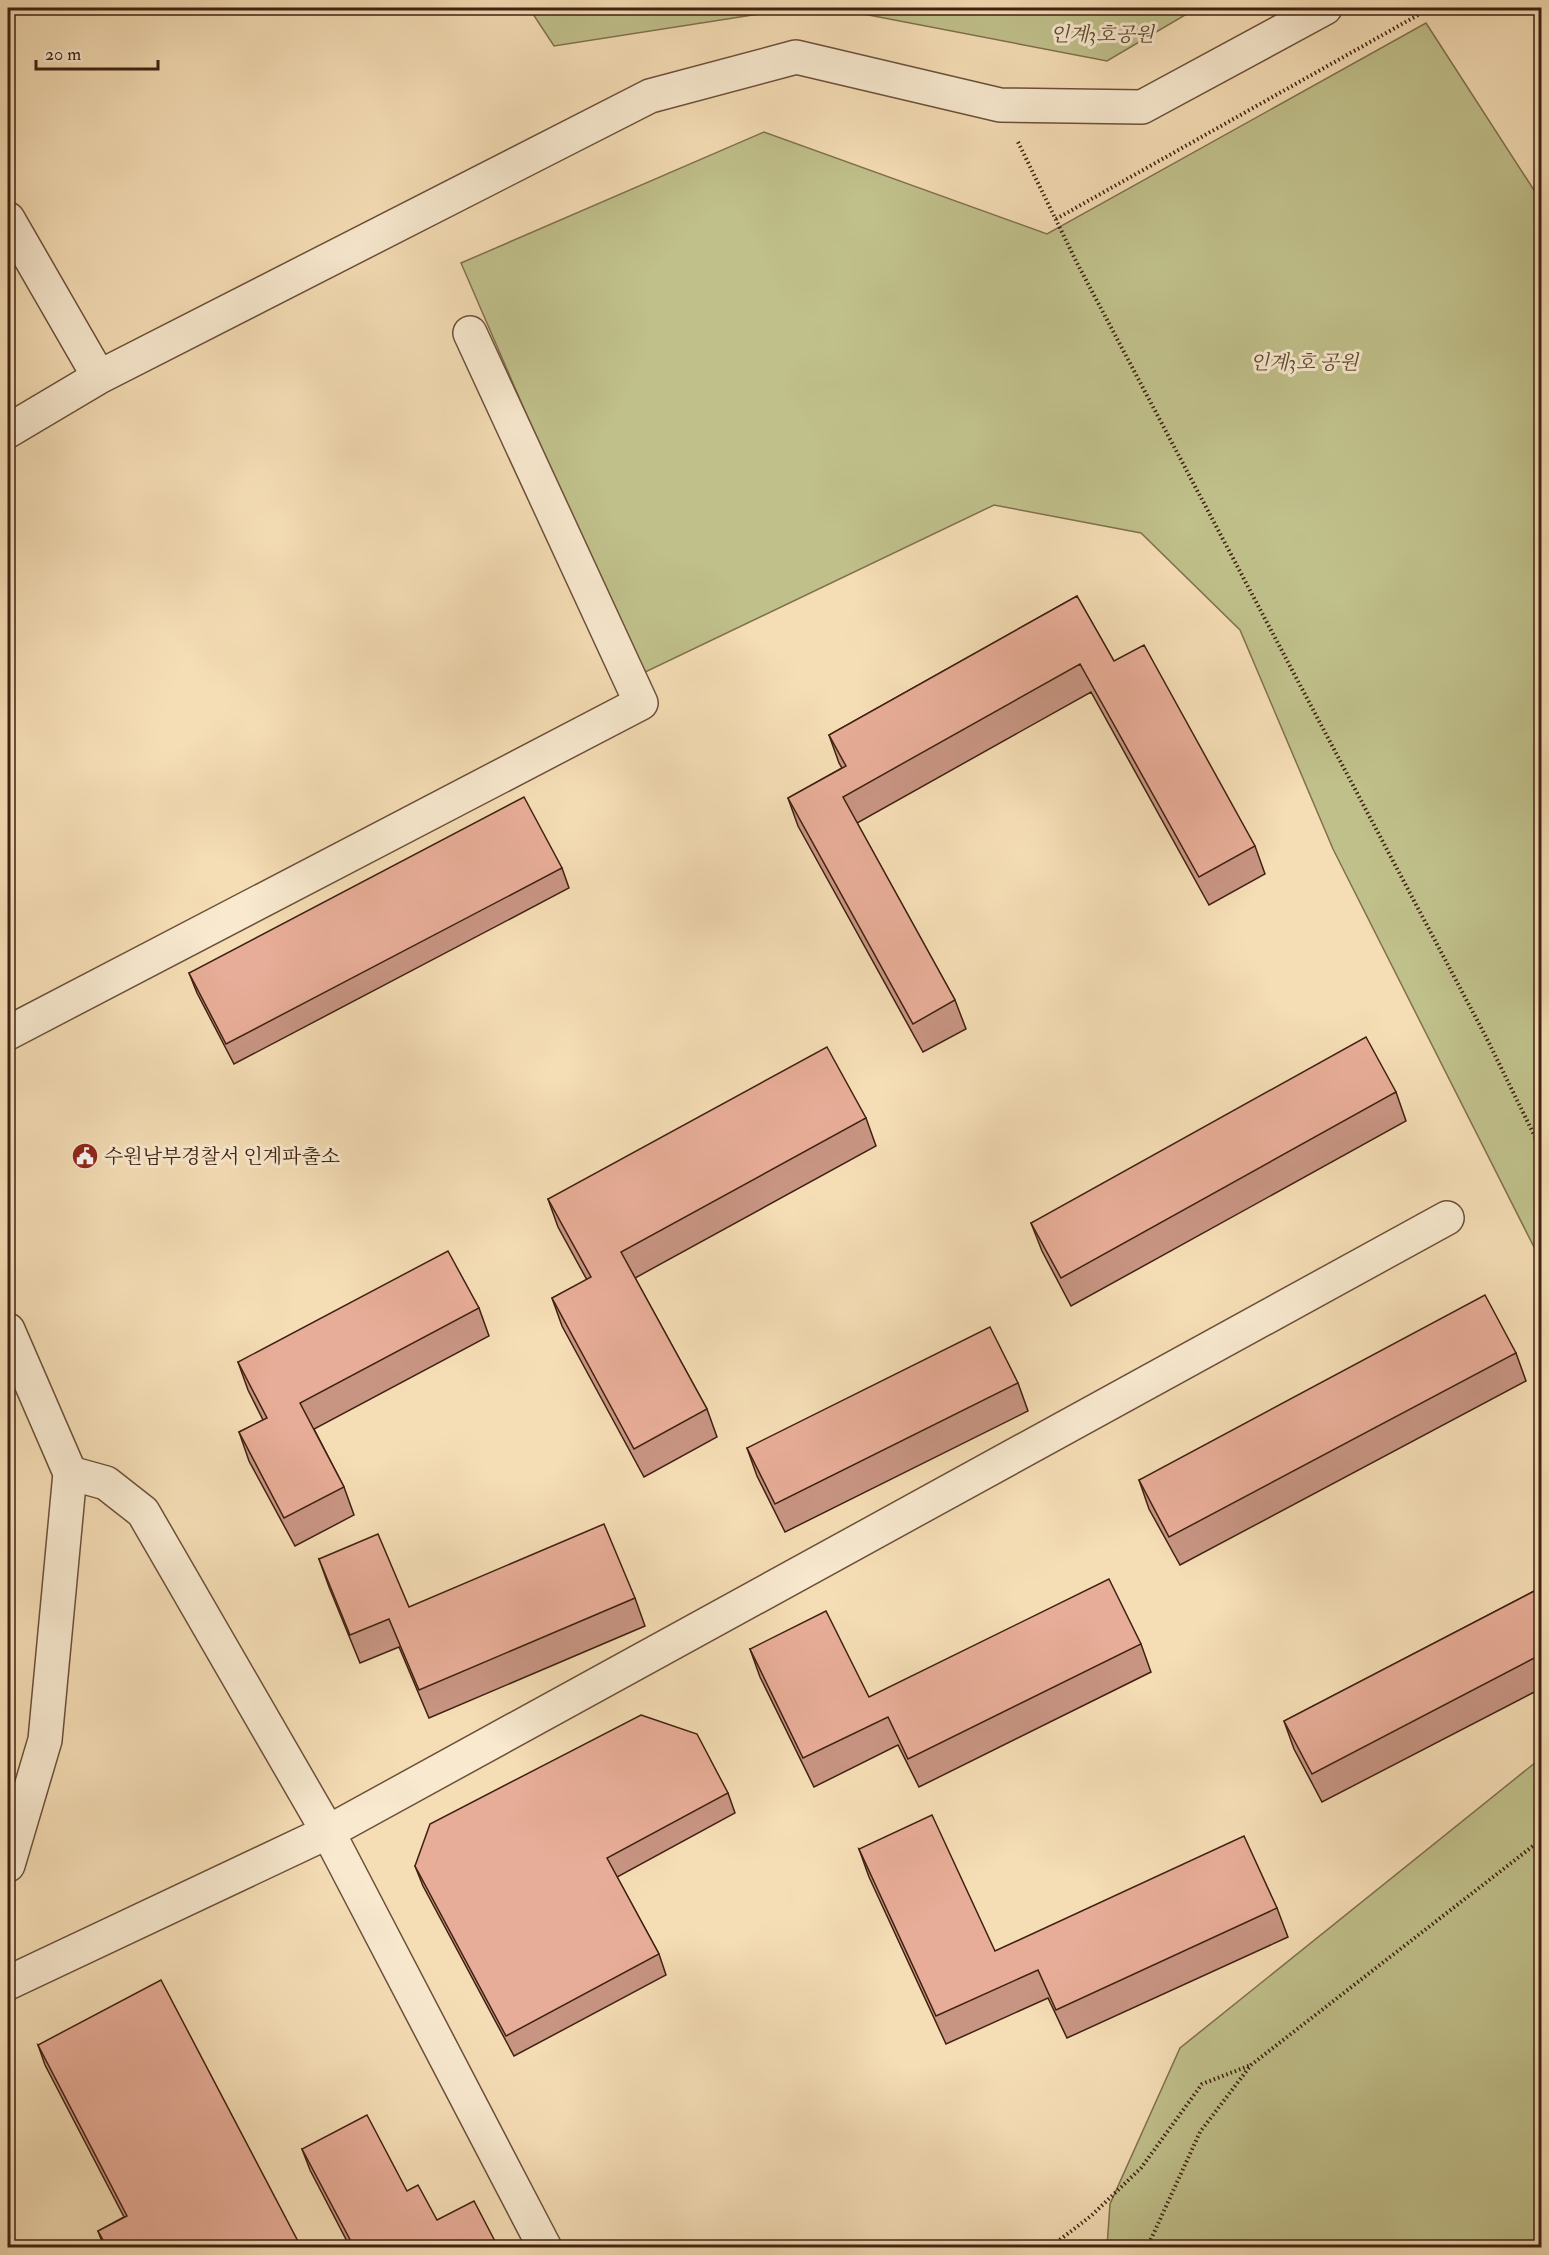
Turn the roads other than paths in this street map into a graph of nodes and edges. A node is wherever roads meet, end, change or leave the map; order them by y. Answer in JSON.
{"nodes":[{"id":1,"x":1325,"y":8,"type":"edge"},
{"id":2,"x":8,"y":219,"type":"edge"},
{"id":3,"x":470,"y":333,"type":"dead end"},
{"id":4,"x":99,"y":377,"type":"junction"},
{"id":5,"x":8,"y":431,"type":"edge"},
{"id":6,"x":8,"y":1033,"type":"edge"},
{"id":7,"x":1447,"y":1218,"type":"dead end"},
{"id":8,"x":8,"y":1330,"type":"edge"},
{"id":9,"x":70,"y":1473,"type":"junction"},
{"id":10,"x":328,"y":1832,"type":"junction"},
{"id":11,"x":9,"y":1856,"type":"edge"},
{"id":12,"x":8,"y":1983,"type":"edge"},
{"id":13,"x":545,"y":2247,"type":"edge"}],
"edges":[{"from":1,"to":4,"type":"street"},
{"from":2,"to":4,"type":"street"},
{"from":3,"to":6,"type":"street"},
{"from":4,"to":5,"type":"street"},
{"from":7,"to":10,"type":"street"},
{"from":8,"to":9,"type":"street"},
{"from":9,"to":10,"type":"street"},
{"from":9,"to":11,"type":"street"},
{"from":10,"to":12,"type":"street"},
{"from":10,"to":13,"type":"street"}]}
